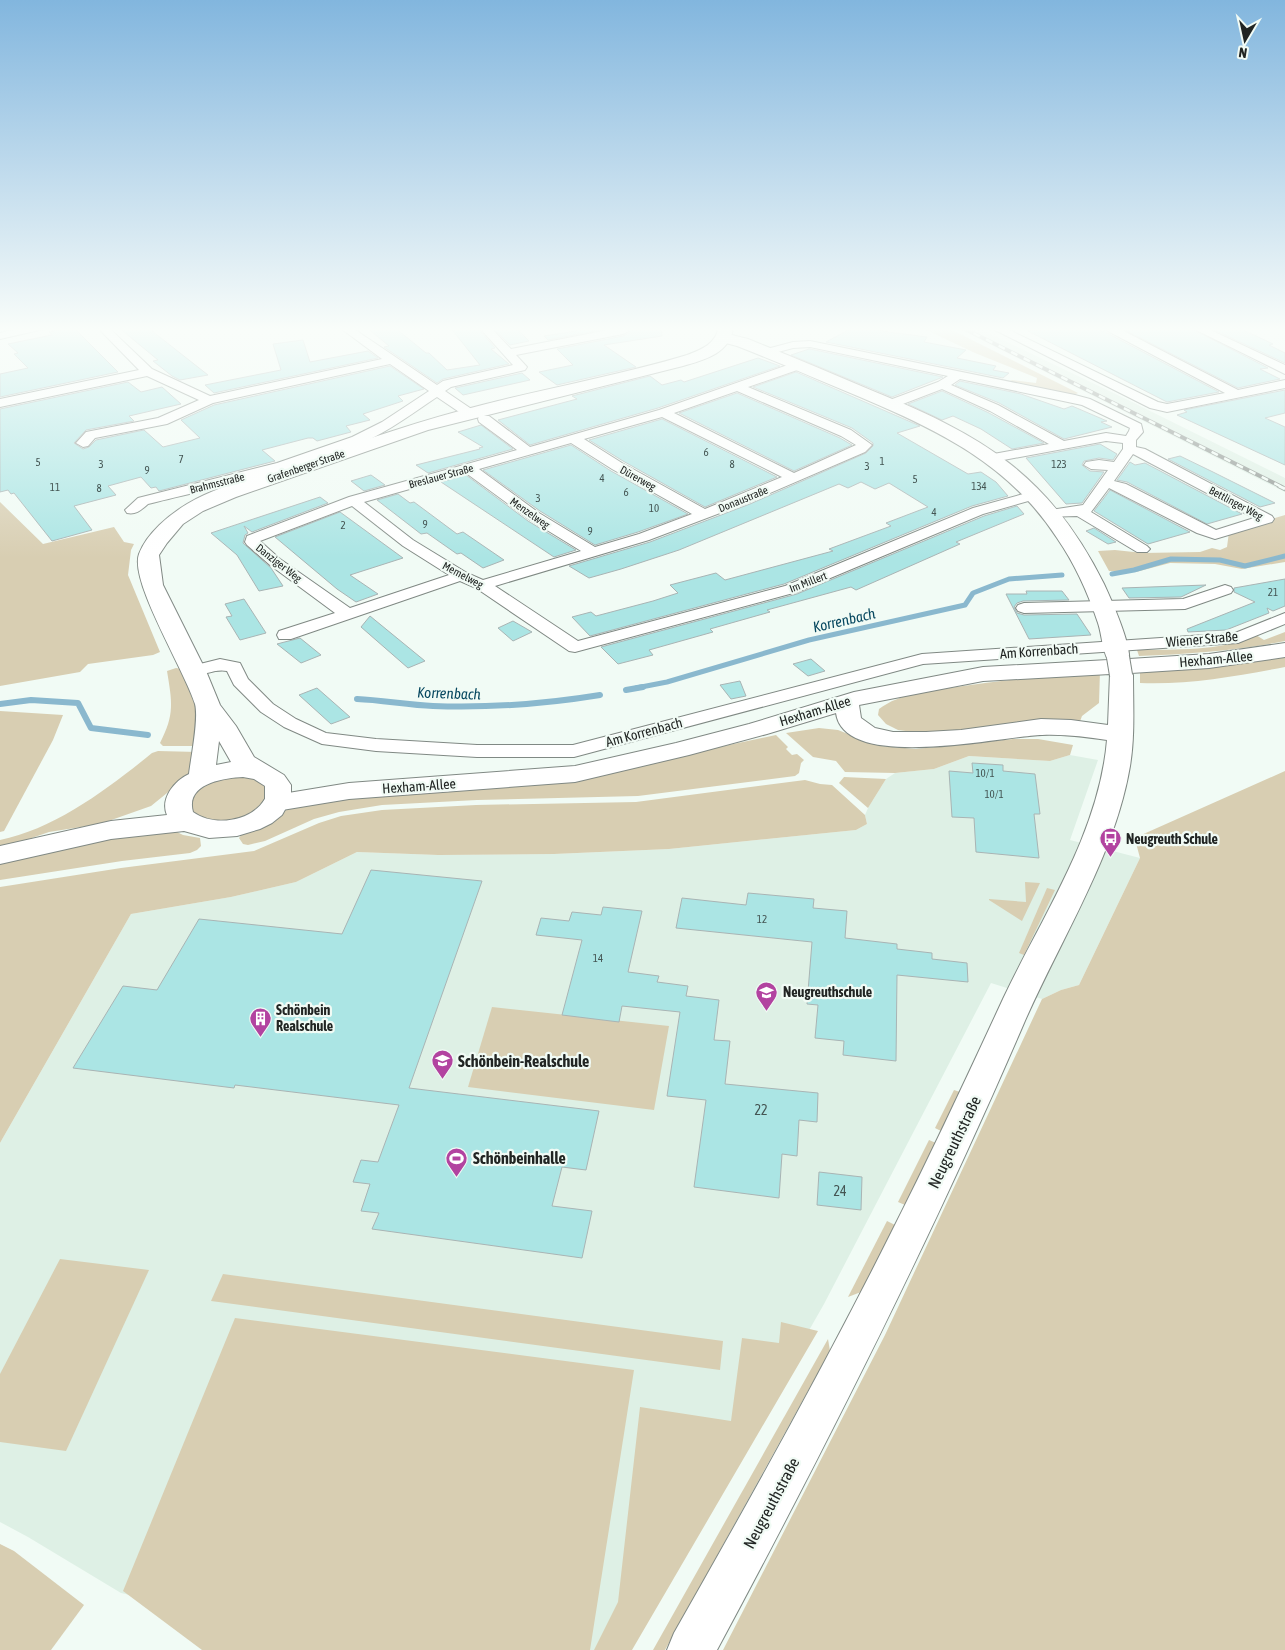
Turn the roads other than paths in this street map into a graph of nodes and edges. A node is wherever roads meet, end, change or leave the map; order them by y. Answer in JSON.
{"nodes":[{"id":1,"x":200,"y":404,"type":"edge"},
{"id":2,"x":418,"y":404,"type":"edge"},
{"id":3,"x":457,"y":404,"type":"edge"},
{"id":4,"x":522,"y":404,"type":"edge"},
{"id":5,"x":689,"y":404,"type":"edge"},
{"id":6,"x":778,"y":404,"type":"edge"},
{"id":7,"x":891,"y":404,"type":"edge"},
{"id":8,"x":985,"y":404,"type":"edge"},
{"id":9,"x":1090,"y":404,"type":"edge"},
{"id":10,"x":1152,"y":404,"type":"edge"},
{"id":11,"x":1191,"y":404,"type":"edge"},
{"id":12,"x":663,"y":413,"type":"junction"},
{"id":13,"x":476,"y":416,"type":"junction"},
{"id":14,"x":574,"y":439,"type":"junction"},
{"id":15,"x":83,"y":443,"type":"dead end"},
{"id":16,"x":1062,"y":445,"type":"junction"},
{"id":17,"x":1130,"y":445,"type":"junction"},
{"id":18,"x":527,"y":451,"type":"junction"},
{"id":19,"x":992,"y":458,"type":"junction"},
{"id":20,"x":1091,"y":465,"type":"dead end"},
{"id":21,"x":1116,"y":467,"type":"junction"},
{"id":22,"x":468,"y":468,"type":"junction"},
{"id":23,"x":794,"y":478,"type":"junction"},
{"id":24,"x":1106,"y":483,"type":"junction"},
{"id":25,"x":1034,"y":495,"type":"junction"},
{"id":26,"x":354,"y":500,"type":"junction"},
{"id":27,"x":132,"y":510,"type":"dead end"},
{"id":28,"x":1080,"y":511,"type":"junction"},
{"id":29,"x":703,"y":514,"type":"junction"},
{"id":30,"x":1049,"y":514,"type":"junction"},
{"id":31,"x":1142,"y":549,"type":"dead end"},
{"id":32,"x":595,"y":553,"type":"junction"},
{"id":33,"x":461,"y":576,"type":"junction"},
{"id":34,"x":482,"y":585,"type":"junction"},
{"id":35,"x":1225,"y":590,"type":"dead end"},
{"id":36,"x":1104,"y":606,"type":"junction"},
{"id":37,"x":1024,"y":608,"type":"dead end"},
{"id":38,"x":350,"y":615,"type":"junction"},
{"id":39,"x":1285,"y":618,"type":"edge"},
{"id":40,"x":284,"y":635,"type":"dead end"},
{"id":41,"x":575,"y":647,"type":"joint"},
{"id":42,"x":1285,"y":650,"type":"edge"},
{"id":43,"x":1118,"y":659,"type":"junction"},
{"id":44,"x":194,"y":671,"type":"junction"},
{"id":45,"x":849,"y":700,"type":"junction"},
{"id":46,"x":208,"y":706,"type":"junction"},
{"id":47,"x":758,"y":729,"type":"junction"},
{"id":48,"x":857,"y":729,"type":"junction"},
{"id":49,"x":922,"y":740,"type":"junction"},
{"id":50,"x":1120,"y":742,"type":"junction"},
{"id":51,"x":264,"y":774,"type":"junction"},
{"id":52,"x":201,"y":778,"type":"junction"},
{"id":53,"x":349,"y":791,"type":"junction"},
{"id":54,"x":276,"y":803,"type":"junction"},
{"id":55,"x":183,"y":811,"type":"junction"},
{"id":56,"x":0,"y":855,"type":"edge"},
{"id":57,"x":691,"y":1650,"type":"edge"}],
"edges":[{"from":1,"to":15,"type":"street"},
{"from":2,"to":27,"type":"street","name":"Brahmsstraße"},
{"from":3,"to":13,"type":"street"},
{"from":4,"to":13,"type":"main road","name":"Grafenberger Straße"},
{"from":5,"to":12,"type":"street","name":"Breslauer Straße"},
{"from":6,"to":23,"type":"street","name":"Donaustraße"},
{"from":7,"to":19,"type":"main road","name":"Neugreuthstraße"},
{"from":8,"to":16,"type":"street"},
{"from":9,"to":17,"type":"street"},
{"from":10,"to":11,"type":"street"},
{"from":12,"to":14,"type":"street","name":"Breslauer Straße"},
{"from":12,"to":23,"type":"street"},
{"from":13,"to":18,"type":"street"},
{"from":13,"to":44,"type":"main road","name":"Grafenberger Straße"},
{"from":14,"to":18,"type":"street","name":"Breslauer Straße"},
{"from":14,"to":29,"type":"street","name":"Dürerweg"},
{"from":16,"to":17,"type":"street","name":"Bettlinger Weg"},
{"from":16,"to":19,"type":"street","name":"Bettlinger Weg"},
{"from":17,"to":21,"type":"street"},
{"from":17,"to":24,"type":"street","name":"Bettlinger Weg"},
{"from":18,"to":22,"type":"street","name":"Breslauer Straße"},
{"from":19,"to":25,"type":"main road","name":"Neugreuthstraße"},
{"from":20,"to":21,"type":"street"},
{"from":21,"to":24,"type":"street"},
{"from":22,"to":26,"type":"street","name":"Breslauer Straße"},
{"from":22,"to":32,"type":"street","name":"Menzelweg"},
{"from":23,"to":29,"type":"street","name":"Donaustraße"},
{"from":24,"to":28,"type":"street"},
{"from":25,"to":30,"type":"main road","name":"Neugreuthstraße"},
{"from":25,"to":41,"type":"street","name":"Im Millert"},
{"from":26,"to":33,"type":"street","name":"Memelweg"},
{"from":26,"to":38,"type":"street","name":"Danziger Weg"},
{"from":28,"to":30,"type":"street"},
{"from":28,"to":31,"type":"street"},
{"from":29,"to":32,"type":"street","name":"Donaustraße"},
{"from":30,"to":36,"type":"main road","name":"Neugreuthstraße"},
{"from":32,"to":34,"type":"street","name":"Donaustraße"},
{"from":33,"to":34,"type":"street","name":"Memelweg"},
{"from":33,"to":38,"type":"street"},
{"from":34,"to":41,"type":"street","name":"Memelweg"},
{"from":35,"to":36,"type":"street"},
{"from":36,"to":37,"type":"street"},
{"from":36,"to":43,"type":"main road","name":"Neugreuthstraße"},
{"from":38,"to":40,"type":"street"},
{"from":39,"to":43,"type":"street","name":"Wiener Straße"},
{"from":42,"to":45,"type":"main road","name":"Hexham-Allee"},
{"from":43,"to":44,"type":"street","name":"Am Korrenbach"},
{"from":43,"to":50,"type":"main road","name":"Neugreuthstraße"},
{"from":44,"to":46,"type":"main road","name":"Grafenberger Straße"},
{"from":45,"to":47,"type":"main road","name":"Hexham-Allee"},
{"from":45,"to":48,"type":"main road"},
{"from":45,"to":49,"type":"main road"},
{"from":46,"to":51,"type":"main road","name":"Grafenberger Straße"},
{"from":46,"to":52,"type":"main road","name":"Grafenberger Straße"},
{"from":47,"to":48,"type":"main road"},
{"from":47,"to":53,"type":"main road","name":"Hexham-Allee"},
{"from":48,"to":49,"type":"main road"},
{"from":49,"to":50,"type":"main road"},
{"from":50,"to":57,"type":"main road","name":"Neugreuthstraße"},
{"from":51,"to":52,"type":"main road"},
{"from":51,"to":53,"type":"main road","name":"Hexham-Allee"},
{"from":51,"to":54,"type":"main road"},
{"from":52,"to":55,"type":"main road"},
{"from":53,"to":54,"type":"main road","name":"Hexham-Allee"},
{"from":54,"to":55,"type":"main road"},
{"from":55,"to":56,"type":"main road"}]}
